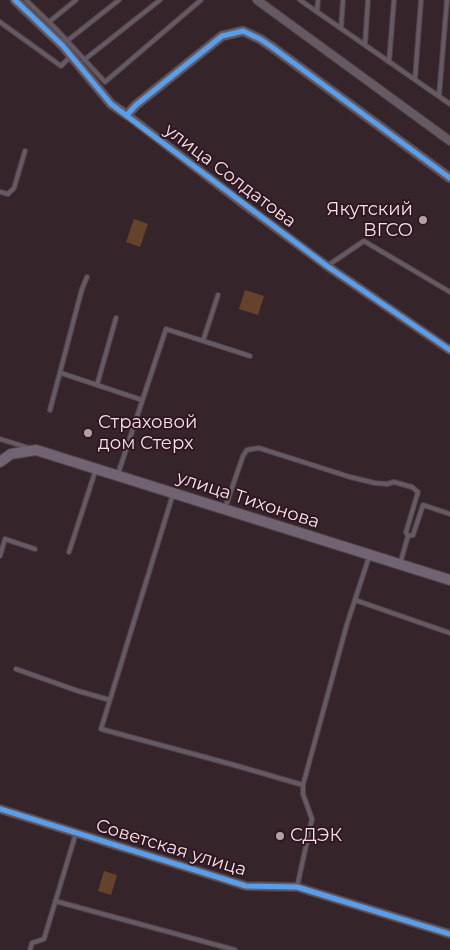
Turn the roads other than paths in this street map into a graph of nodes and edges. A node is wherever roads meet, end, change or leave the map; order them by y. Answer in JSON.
{"nodes":[{"id":1,"x":15,"y":0,"type":"edge"},
{"id":2,"x":76,"y":0,"type":"edge"},
{"id":3,"x":119,"y":0,"type":"edge"},
{"id":4,"x":160,"y":0,"type":"edge"},
{"id":5,"x":201,"y":0,"type":"edge"},
{"id":6,"x":256,"y":0,"type":"edge"},
{"id":7,"x":300,"y":0,"type":"edge"},
{"id":8,"x":318,"y":0,"type":"edge"},
{"id":9,"x":343,"y":0,"type":"edge"},
{"id":10,"x":368,"y":0,"type":"edge"},
{"id":11,"x":394,"y":0,"type":"edge"},
{"id":12,"x":421,"y":0,"type":"edge"},
{"id":13,"x":447,"y":0,"type":"edge"},
{"id":14,"x":30,"y":1,"type":"edge"},
{"id":15,"x":317,"y":12,"type":"junction"},
{"id":16,"x":0,"y":22,"type":"edge"},
{"id":17,"x":49,"y":22,"type":"junction"},
{"id":18,"x":341,"y":28,"type":"junction"},
{"id":19,"x":67,"y":41,"type":"junction"},
{"id":20,"x":365,"y":45,"type":"junction"},
{"id":21,"x":70,"y":57,"type":"junction"},
{"id":22,"x":84,"y":60,"type":"junction"},
{"id":23,"x":389,"y":62,"type":"junction"},
{"id":24,"x":415,"y":79,"type":"junction"},
{"id":25,"x":439,"y":96,"type":"junction"},
{"id":26,"x":450,"y":104,"type":"edge"},
{"id":27,"x":127,"y":115,"type":"junction"},
{"id":28,"x":450,"y":141,"type":"edge"},
{"id":29,"x":25,"y":151,"type":"dead end"},
{"id":30,"x":450,"y":178,"type":"edge"},
{"id":31,"x":0,"y":192,"type":"edge"},
{"id":32,"x":327,"y":266,"type":"junction"},
{"id":33,"x":87,"y":277,"type":"dead end"},
{"id":34,"x":450,"y":292,"type":"edge"},
{"id":35,"x":218,"y":295,"type":"dead end"},
{"id":36,"x":116,"y":318,"type":"dead end"},
{"id":37,"x":203,"y":341,"type":"junction"},
{"id":38,"x":450,"y":350,"type":"edge"},
{"id":39,"x":250,"y":356,"type":"dead end"},
{"id":40,"x":61,"y":373,"type":"junction"},
{"id":41,"x":97,"y":385,"type":"junction"},
{"id":42,"x":142,"y":400,"type":"junction"},
{"id":43,"x":50,"y":410,"type":"dead end"},
{"id":44,"x":0,"y":438,"type":"edge"},
{"id":45,"x":36,"y":450,"type":"junction"},
{"id":46,"x":0,"y":462,"type":"edge"},
{"id":47,"x":96,"y":469,"type":"junction"},
{"id":48,"x":117,"y":476,"type":"junction"},
{"id":49,"x":173,"y":494,"type":"junction"},
{"id":50,"x":224,"y":510,"type":"junction"},
{"id":51,"x":450,"y":514,"type":"edge"},
{"id":52,"x":408,"y":536,"type":"junction"},
{"id":53,"x":35,"y":549,"type":"dead end"},
{"id":54,"x":69,"y":552,"type":"dead end"},
{"id":55,"x":0,"y":556,"type":"edge"},
{"id":56,"x":369,"y":556,"type":"junction"},
{"id":57,"x":400,"y":565,"type":"junction"},
{"id":58,"x":450,"y":580,"type":"edge"},
{"id":59,"x":355,"y":600,"type":"junction"},
{"id":60,"x":450,"y":633,"type":"edge"},
{"id":61,"x":16,"y":669,"type":"dead end"},
{"id":62,"x":110,"y":700,"type":"junction"},
{"id":63,"x":303,"y":785,"type":"junction"},
{"id":64,"x":0,"y":809,"type":"edge"},
{"id":65,"x":76,"y":833,"type":"junction"},
{"id":66,"x":297,"y":886,"type":"junction"},
{"id":67,"x":56,"y":901,"type":"junction"},
{"id":68,"x":450,"y":934,"type":"edge"},
{"id":69,"x":30,"y":950,"type":"edge"},
{"id":70,"x":235,"y":950,"type":"edge"}],
"edges":[{"from":1,"to":21,"type":"street","name":"улица Солдатова"},
{"from":2,"to":17,"type":"lane"},
{"from":3,"to":19,"type":"lane"},
{"from":4,"to":22,"type":"lane"},
{"from":5,"to":22,"type":"lane"},
{"from":6,"to":28,"type":"street"},
{"from":7,"to":15,"type":"lane"},
{"from":8,"to":15,"type":"lane"},
{"from":9,"to":18,"type":"lane"},
{"from":10,"to":20,"type":"lane"},
{"from":11,"to":23,"type":"lane"},
{"from":12,"to":24,"type":"lane"},
{"from":13,"to":25,"type":"lane"},
{"from":14,"to":17,"type":"lane"},
{"from":15,"to":18,"type":"lane"},
{"from":16,"to":21,"type":"lane"},
{"from":17,"to":19,"type":"lane"},
{"from":18,"to":20,"type":"lane"},
{"from":19,"to":22,"type":"lane"},
{"from":20,"to":23,"type":"lane"},
{"from":21,"to":27,"type":"street","name":"улица Солдатова"},
{"from":23,"to":24,"type":"lane"},
{"from":24,"to":25,"type":"lane"},
{"from":25,"to":26,"type":"lane"},
{"from":27,"to":30,"type":"street"},
{"from":27,"to":32,"type":"street","name":"улица Солдатова"},
{"from":29,"to":31,"type":"lane"},
{"from":32,"to":34,"type":"lane"},
{"from":32,"to":38,"type":"street","name":"улица Солдатова"},
{"from":33,"to":40,"type":"lane"},
{"from":35,"to":37,"type":"lane"},
{"from":36,"to":41,"type":"lane"},
{"from":37,"to":39,"type":"lane"},
{"from":37,"to":42,"type":"lane"},
{"from":40,"to":41,"type":"lane"},
{"from":40,"to":43,"type":"lane"},
{"from":41,"to":42,"type":"lane"},
{"from":42,"to":48,"type":"lane"},
{"from":44,"to":45,"type":"lane"},
{"from":45,"to":46,"type":"main road"},
{"from":45,"to":47,"type":"main road","name":"улица Тихонова"},
{"from":47,"to":48,"type":"main road","name":"улица Тихонова"},
{"from":47,"to":54,"type":"lane"},
{"from":48,"to":49,"type":"main road","name":"улица Тихонова"},
{"from":49,"to":50,"type":"main road","name":"улица Тихонова"},
{"from":49,"to":62,"type":"lane"},
{"from":50,"to":52,"type":"lane"},
{"from":50,"to":56,"type":"main road","name":"улица Тихонова"},
{"from":51,"to":52,"type":"lane"},
{"from":52,"to":57,"type":"lane"},
{"from":53,"to":55,"type":"lane"},
{"from":56,"to":57,"type":"main road","name":"улица Тихонова"},
{"from":56,"to":59,"type":"lane"},
{"from":57,"to":58,"type":"main road","name":"улица Тихонова"},
{"from":59,"to":60,"type":"lane"},
{"from":59,"to":63,"type":"lane"},
{"from":61,"to":62,"type":"lane"},
{"from":62,"to":63,"type":"lane"},
{"from":63,"to":66,"type":"lane"},
{"from":64,"to":65,"type":"street","name":"Советская улица"},
{"from":65,"to":66,"type":"street","name":"Советская улица"},
{"from":65,"to":67,"type":"lane"},
{"from":66,"to":68,"type":"street","name":"Советская улица"},
{"from":67,"to":69,"type":"lane"},
{"from":67,"to":70,"type":"lane"}]}
